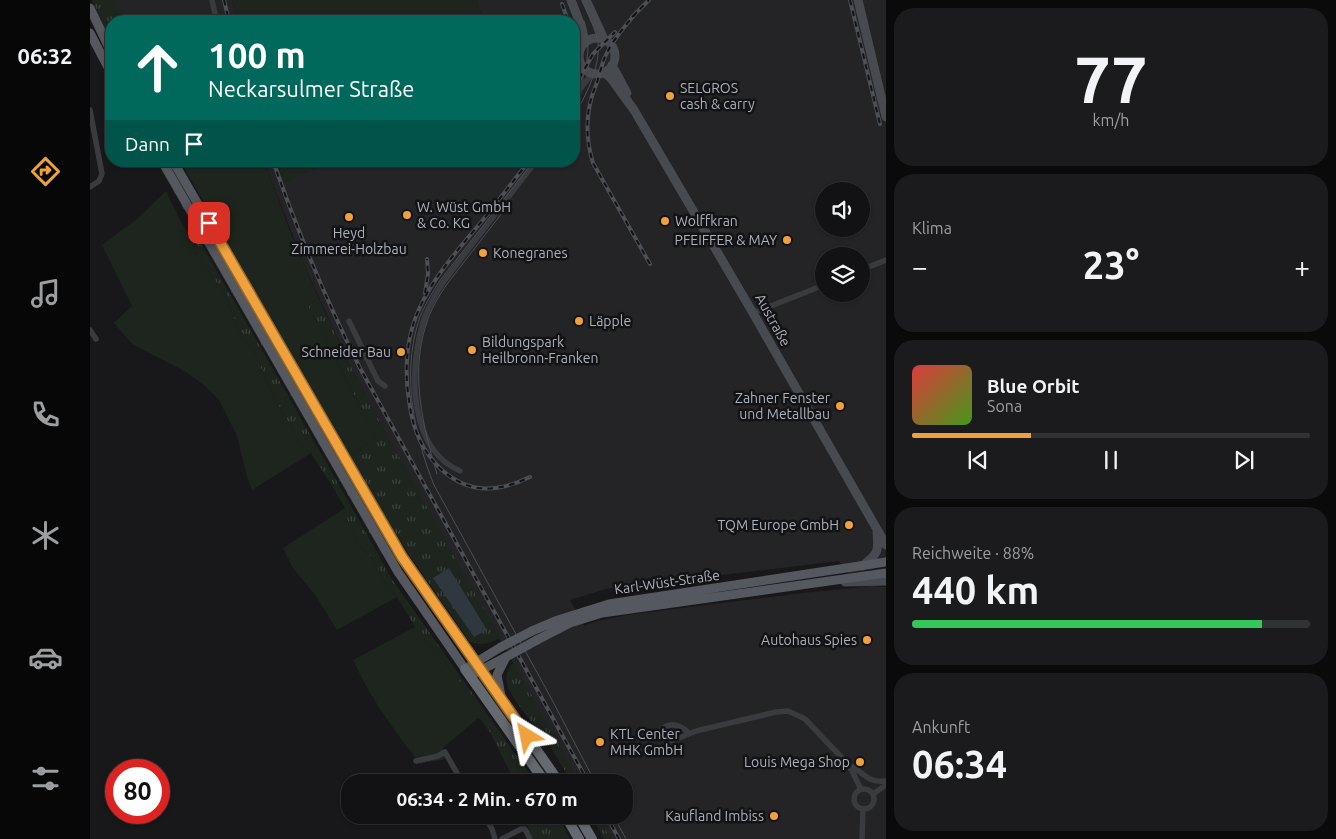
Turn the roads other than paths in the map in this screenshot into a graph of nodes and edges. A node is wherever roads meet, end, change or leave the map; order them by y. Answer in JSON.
{"nodes":[{"id":1,"x":212,"y":0,"type":"edge"},
{"id":2,"x":571,"y":0,"type":"edge"},
{"id":3,"x":586,"y":0,"type":"edge"},
{"id":4,"x":858,"y":0,"type":"edge"},
{"id":5,"x":90,"y":8,"type":"edge"},
{"id":6,"x":215,"y":15,"type":"edge"},
{"id":7,"x":577,"y":15,"type":"edge"},
{"id":8,"x":580,"y":23,"type":"edge"},
{"id":9,"x":90,"y":33,"type":"edge"},
{"id":10,"x":105,"y":39,"type":"edge"},
{"id":11,"x":604,"y":39,"type":"junction"},
{"id":12,"x":584,"y":43,"type":"junction"},
{"id":13,"x":580,"y":53,"type":"edge"},
{"id":14,"x":580,"y":59,"type":"edge"},
{"id":15,"x":105,"y":62,"type":"edge"},
{"id":16,"x":612,"y":64,"type":"junction"},
{"id":17,"x":582,"y":66,"type":"junction"},
{"id":18,"x":599,"y":73,"type":"junction"},
{"id":19,"x":580,"y":89,"type":"joint"},
{"id":20,"x":90,"y":110,"type":"edge"},
{"id":21,"x":634,"y":110,"type":"junction"},
{"id":22,"x":886,"y":117,"type":"edge"},
{"id":23,"x":165,"y":167,"type":"edge"},
{"id":24,"x":176,"y":167,"type":"edge"},
{"id":25,"x":531,"y":167,"type":"edge"},
{"id":26,"x":90,"y":187,"type":"edge"},
{"id":27,"x":886,"y":260,"type":"edge"},
{"id":28,"x":870,"y":266,"type":"edge"},
{"id":29,"x":815,"y":289,"type":"edge"},
{"id":30,"x":753,"y":313,"type":"junction"},
{"id":31,"x":349,"y":322,"type":"dead end"},
{"id":32,"x":90,"y":330,"type":"edge"},
{"id":33,"x":96,"y":339,"type":"dead end"},
{"id":34,"x":385,"y":386,"type":"dead end"},
{"id":35,"x":460,"y":472,"type":"dead end"},
{"id":36,"x":877,"y":529,"type":"junction"},
{"id":37,"x":886,"y":545,"type":"edge"},
{"id":38,"x":886,"y":562,"type":"edge"},
{"id":39,"x":862,"y":566,"type":"junction"},
{"id":40,"x":886,"y":573,"type":"edge"},
{"id":41,"x":886,"y":581,"type":"edge"},
{"id":42,"x":822,"y":583,"type":"junction"},
{"id":43,"x":506,"y":656,"type":"junction"},
{"id":44,"x":479,"y":666,"type":"junction"},
{"id":45,"x":468,"y":672,"type":"junction"},
{"id":46,"x":502,"y":698,"type":"junction"},
{"id":47,"x":689,"y":733,"type":"dead end"},
{"id":48,"x":416,"y":761,"type":"dead end"},
{"id":49,"x":849,"y":765,"type":"junction"},
{"id":50,"x":457,"y":774,"type":"edge"},
{"id":51,"x":539,"y":774,"type":"edge"},
{"id":52,"x":554,"y":774,"type":"edge"},
{"id":53,"x":886,"y":781,"type":"edge"},
{"id":54,"x":886,"y":785,"type":"edge"},
{"id":55,"x":861,"y":789,"type":"junction"},
{"id":56,"x":873,"y":794,"type":"junction"},
{"id":57,"x":863,"y":809,"type":"junction"},
{"id":58,"x":488,"y":824,"type":"edge"},
{"id":59,"x":570,"y":824,"type":"edge"},
{"id":60,"x":583,"y":824,"type":"edge"},
{"id":61,"x":495,"y":839,"type":"edge"},
{"id":62,"x":502,"y":839,"type":"edge"},
{"id":63,"x":530,"y":839,"type":"edge"},
{"id":64,"x":579,"y":839,"type":"edge"},
{"id":65,"x":592,"y":839,"type":"edge"},
{"id":66,"x":862,"y":839,"type":"edge"}],
"edges":[{"from":1,"to":6,"type":"street"},
{"from":2,"to":7,"type":"main road"},
{"from":3,"to":11,"type":"main road","name":"Austraße"},
{"from":4,"to":22,"type":"main road"},
{"from":5,"to":10,"type":"main road"},
{"from":8,"to":12,"type":"main road"},
{"from":9,"to":15,"type":"main road"},
{"from":11,"to":12,"type":"main road"},
{"from":11,"to":16,"type":"main road","name":"Austraße"},
{"from":12,"to":13,"type":"main road"},
{"from":14,"to":17,"type":"main road"},
{"from":16,"to":18,"type":"main road"},
{"from":16,"to":21,"type":"main road","name":"Austraße"},
{"from":17,"to":18,"type":"main road","name":"Austraße"},
{"from":17,"to":19,"type":"street"},
{"from":18,"to":19,"type":"street"},
{"from":18,"to":21,"type":"main road","name":"Austraße"},
{"from":20,"to":26,"type":"street"},
{"from":21,"to":30,"type":"main road","name":"Austraße"},
{"from":23,"to":45,"type":"main road"},
{"from":24,"to":44,"type":"main road"},
{"from":25,"to":35,"type":"street"},
{"from":27,"to":28,"type":"street"},
{"from":29,"to":30,"type":"street"},
{"from":30,"to":36,"type":"main road","name":"Austraße"},
{"from":31,"to":34,"type":"street"},
{"from":32,"to":33,"type":"street"},
{"from":36,"to":37,"type":"main road","name":"Austraße"},
{"from":36,"to":39,"type":"main road"},
{"from":38,"to":39,"type":"main road","name":"Karl-Wüst-Straße"},
{"from":39,"to":44,"type":"main road","name":"Karl-Wüst-Straße","bridge":true},
{"from":40,"to":42,"type":"main road","name":"Karl-Wüst-Straße"},
{"from":41,"to":42,"type":"main road"},
{"from":42,"to":43,"type":"main road","name":"Karl-Wüst-Straße","bridge":true},
{"from":43,"to":44,"type":"main road","name":"Karl-Wüst-Straße"},
{"from":43,"to":46,"type":"main road"},
{"from":44,"to":45,"type":"main road","name":"Karl-Wüst-Straße"},
{"from":44,"to":46,"type":"highway"},
{"from":45,"to":51,"type":"highway"},
{"from":46,"to":52,"type":"highway"},
{"from":47,"to":49,"type":"street"},
{"from":48,"to":50,"type":"street"},
{"from":49,"to":53,"type":"street"},
{"from":49,"to":55,"type":"street"},
{"from":54,"to":56,"type":"street"},
{"from":55,"to":56,"type":"street"},
{"from":55,"to":57,"type":"street"},
{"from":56,"to":57,"type":"street"},
{"from":57,"to":66,"type":"street"},
{"from":58,"to":61,"type":"street"},
{"from":59,"to":64,"type":"highway"},
{"from":60,"to":65,"type":"highway"},
{"from":62,"to":63,"type":"street"}]}
